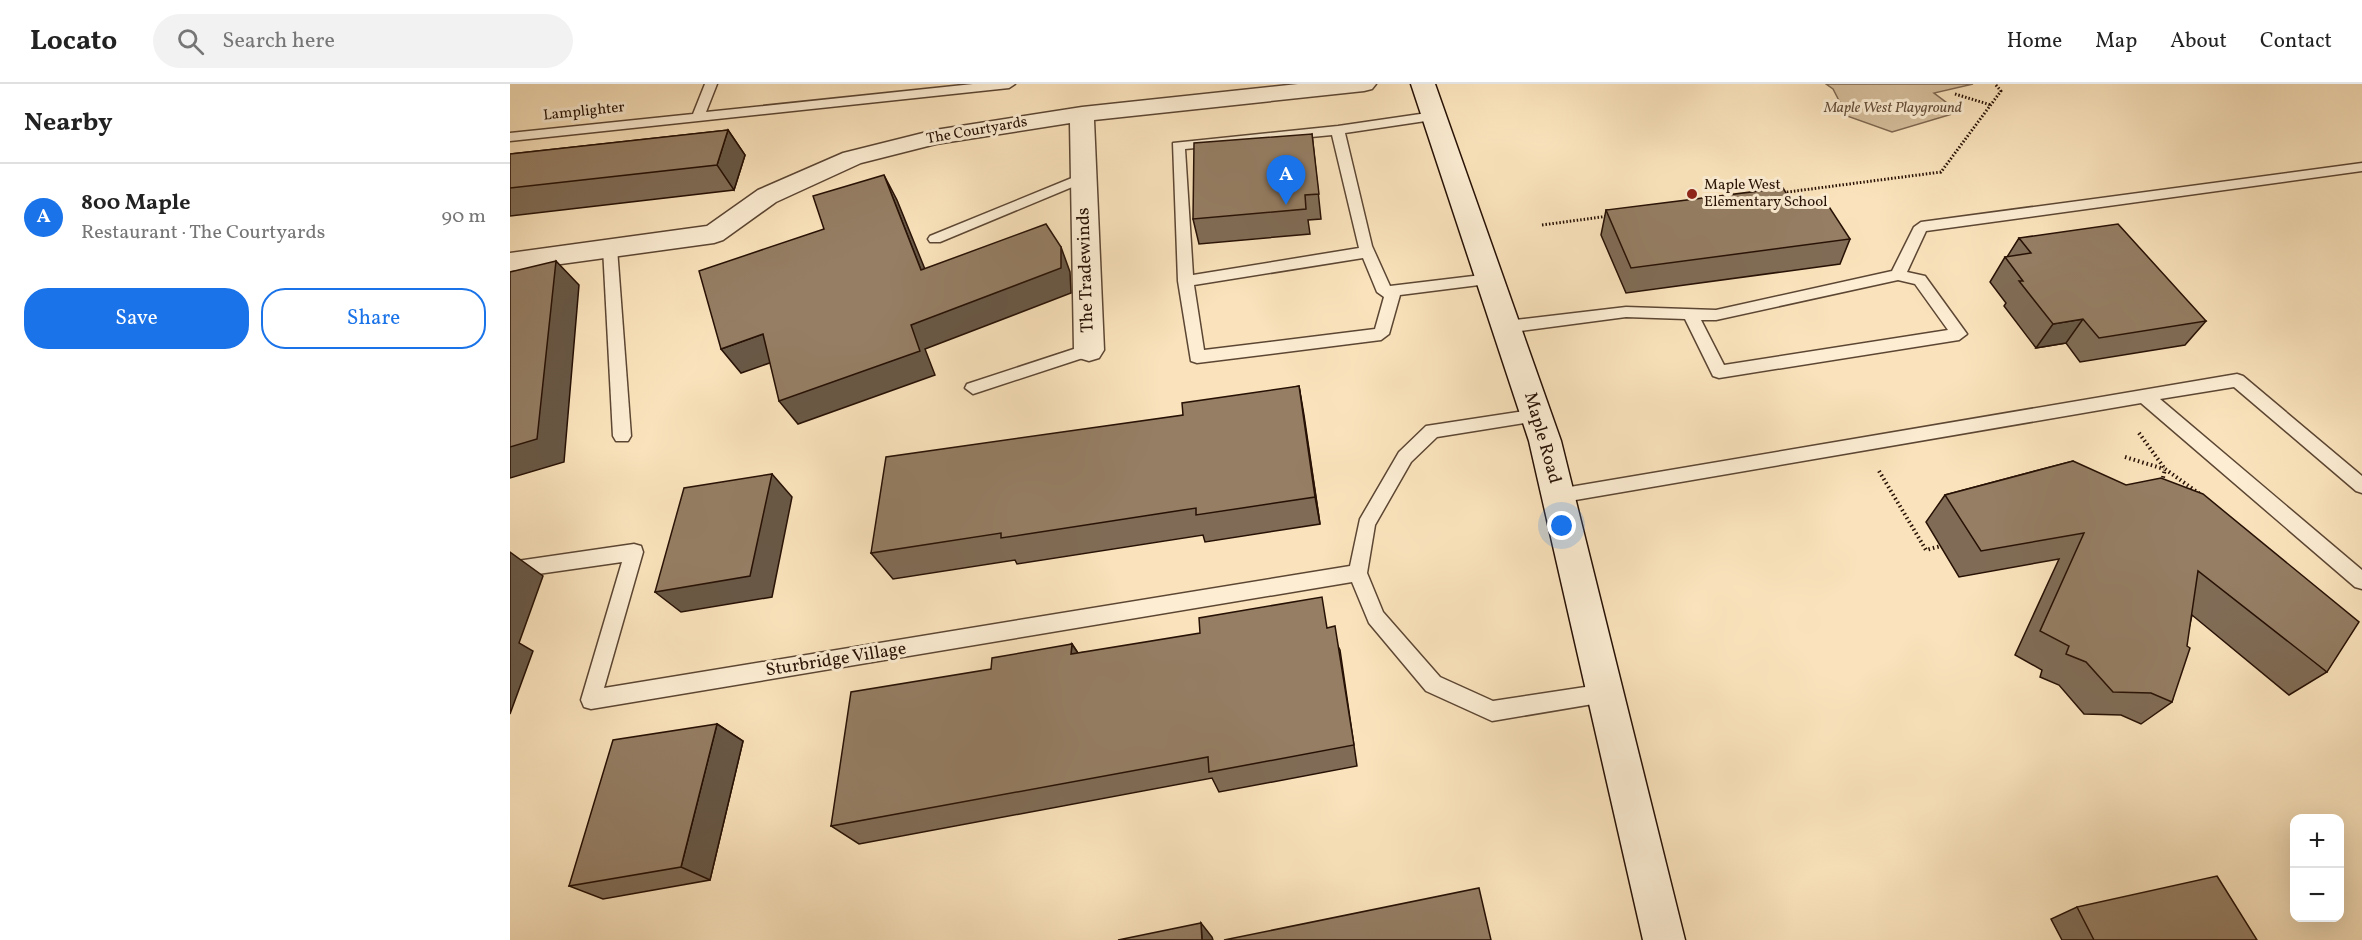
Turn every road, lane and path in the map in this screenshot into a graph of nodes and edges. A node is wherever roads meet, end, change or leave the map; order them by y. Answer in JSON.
{"nodes":[{"id":1,"x":711,"y":84,"type":"edge"},
{"id":2,"x":1009,"y":84,"type":"edge"},
{"id":3,"x":1364,"y":84,"type":"edge"},
{"id":4,"x":1423,"y":84,"type":"edge"},
{"id":5,"x":1995,"y":84,"type":"edge"},
{"id":6,"x":1955,"y":94,"type":"dead end"},
{"id":7,"x":1991,"y":105,"type":"junction"},
{"id":8,"x":1082,"y":114,"type":"junction"},
{"id":9,"x":1434,"y":116,"type":"junction"},
{"id":10,"x":698,"y":117,"type":"junction"},
{"id":11,"x":1338,"y":130,"type":"junction"},
{"id":12,"x":510,"y":137,"type":"edge"},
{"id":13,"x":2362,"y":168,"type":"edge"},
{"id":14,"x":1084,"y":177,"type":"junction"},
{"id":15,"x":1777,"y":194,"type":"edge"},
{"id":16,"x":1613,"y":216,"type":"edge"},
{"id":17,"x":1542,"y":225,"type":"dead end"},
{"id":18,"x":935,"y":239,"type":"dead end"},
{"id":19,"x":610,"y":248,"type":"junction"},
{"id":20,"x":1367,"y":252,"type":"junction"},
{"id":21,"x":510,"y":262,"type":"edge"},
{"id":22,"x":1898,"y":275,"type":"junction"},
{"id":23,"x":1490,"y":279,"type":"junction"},
{"id":24,"x":1186,"y":281,"type":"junction"},
{"id":25,"x":1394,"y":290,"type":"junction"},
{"id":26,"x":1690,"y":314,"type":"junction"},
{"id":27,"x":1506,"y":327,"type":"junction"},
{"id":28,"x":1089,"y":350,"type":"joint"},
{"id":29,"x":973,"y":388,"type":"dead end"},
{"id":30,"x":2146,"y":397,"type":"junction"},
{"id":31,"x":1537,"y":415,"type":"junction"},
{"id":32,"x":621,"y":436,"type":"dead end"},
{"id":33,"x":1863,"y":444,"type":"junction"},
{"id":34,"x":2125,"y":457,"type":"dead end"},
{"id":35,"x":2165,"y":470,"type":"junction"},
{"id":36,"x":2362,"y":486,"type":"edge"},
{"id":37,"x":2160,"y":492,"type":"edge"},
{"id":38,"x":1558,"y":496,"type":"junction"},
{"id":39,"x":2206,"y":498,"type":"edge"},
{"id":40,"x":1941,"y":546,"type":"dead end"},
{"id":41,"x":510,"y":570,"type":"edge"},
{"id":42,"x":1358,"y":573,"type":"junction"},
{"id":43,"x":2362,"y":581,"type":"edge"},
{"id":44,"x":1605,"y":693,"type":"junction"},
{"id":45,"x":1664,"y":940,"type":"edge"}],
"edges":[{"from":1,"to":10,"type":"lane"},
{"from":2,"to":10,"type":"lane","name":"Lamplighter"},
{"from":3,"to":8,"type":"street","name":"The Courtyards"},
{"from":4,"to":9,"type":"street","name":"Maple Road"},
{"from":5,"to":7,"type":"path"},
{"from":6,"to":7,"type":"path"},
{"from":7,"to":15,"type":"path"},
{"from":8,"to":14,"type":"street","name":"The Tradewinds"},
{"from":8,"to":19,"type":"street","name":"The Courtyards"},
{"from":9,"to":11,"type":"lane"},
{"from":9,"to":23,"type":"street","name":"Maple Road"},
{"from":10,"to":12,"type":"lane","name":"Lamplighter"},
{"from":11,"to":20,"type":"lane"},
{"from":11,"to":24,"type":"lane"},
{"from":13,"to":22,"type":"lane"},
{"from":14,"to":18,"type":"lane","name":"The Tradewinds"},
{"from":14,"to":28,"type":"street","name":"The Tradewinds"},
{"from":16,"to":17,"type":"path"},
{"from":19,"to":21,"type":"street","name":"The Courtyards"},
{"from":19,"to":32,"type":"lane"},
{"from":20,"to":24,"type":"lane"},
{"from":20,"to":25,"type":"lane"},
{"from":22,"to":26,"type":"lane"},
{"from":22,"to":26,"type":"lane"},
{"from":23,"to":25,"type":"lane"},
{"from":23,"to":27,"type":"street","name":"Maple Road"},
{"from":24,"to":25,"type":"lane"},
{"from":26,"to":27,"type":"lane"},
{"from":27,"to":31,"type":"street","name":"Maple Road"},
{"from":28,"to":29,"type":"lane","name":"The Tradewinds"},
{"from":30,"to":33,"type":"lane"},
{"from":30,"to":36,"type":"lane"},
{"from":30,"to":43,"type":"lane"},
{"from":31,"to":38,"type":"street","name":"Maple Road"},
{"from":31,"to":42,"type":"lane"},
{"from":33,"to":38,"type":"lane"},
{"from":33,"to":40,"type":"path"},
{"from":34,"to":35,"type":"path"},
{"from":35,"to":37,"type":"path"},
{"from":35,"to":39,"type":"path"},
{"from":38,"to":44,"type":"street","name":"Maple Road"},
{"from":41,"to":42,"type":"lane","name":"Sturbridge Village"},
{"from":42,"to":44,"type":"lane"},
{"from":44,"to":45,"type":"street","name":"Maple Road"}]}
